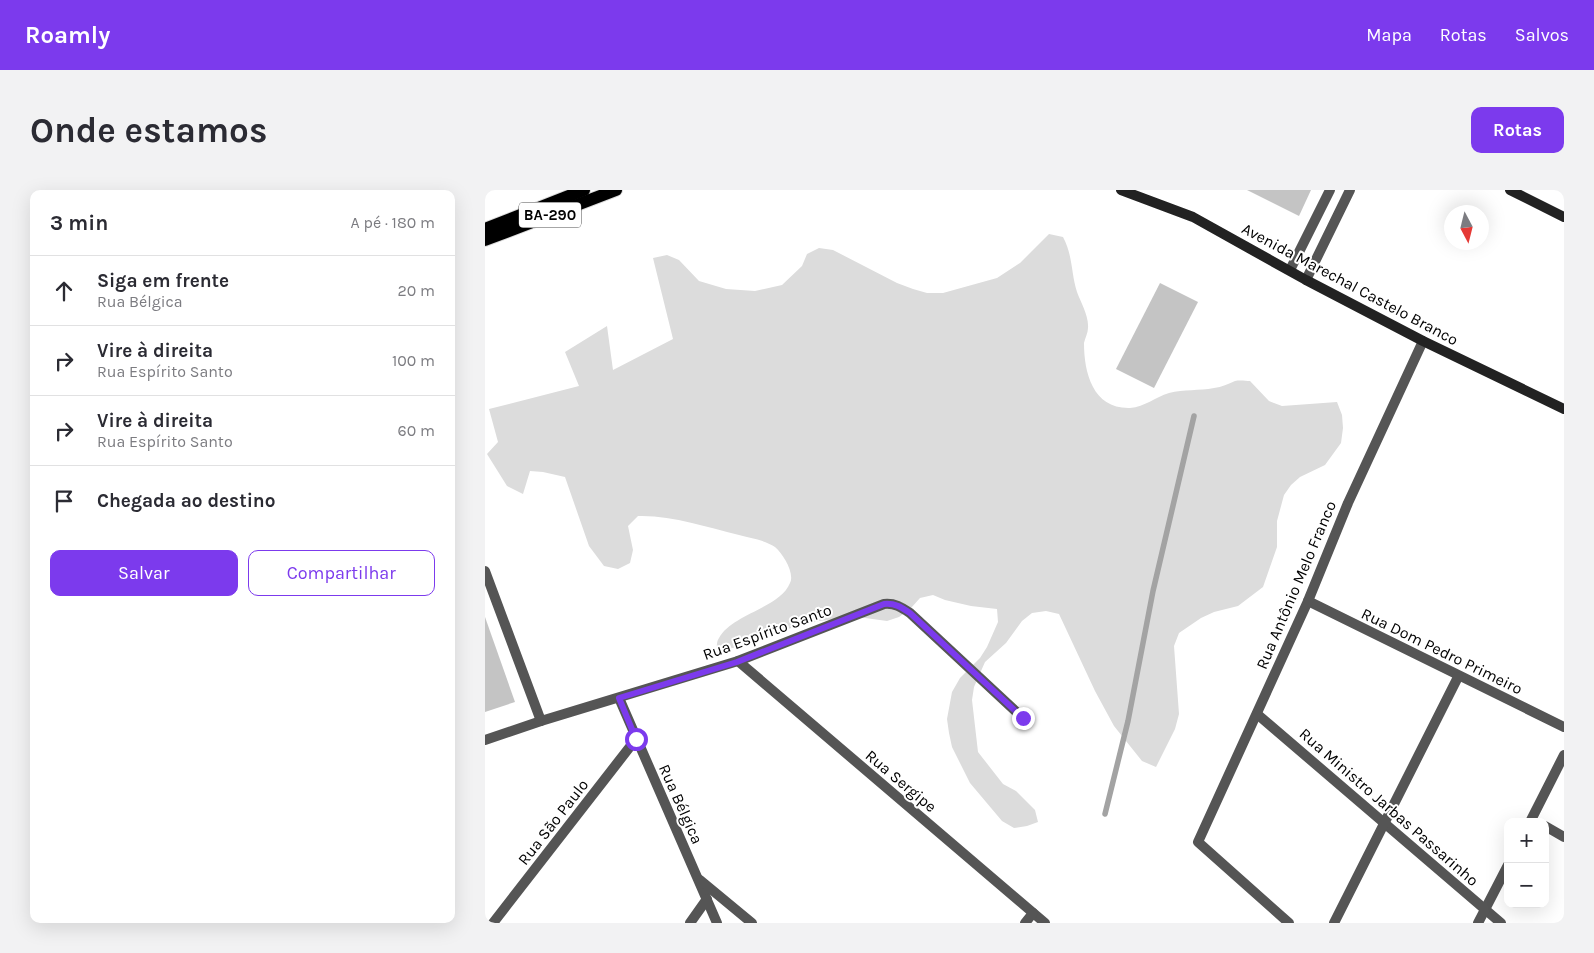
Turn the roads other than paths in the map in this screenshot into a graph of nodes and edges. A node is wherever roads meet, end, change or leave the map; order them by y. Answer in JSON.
{"nodes":[{"id":1,"x":584,"y":190,"type":"edge"},
{"id":2,"x":616,"y":190,"type":"edge"},
{"id":3,"x":1121,"y":190,"type":"edge"},
{"id":4,"x":1330,"y":190,"type":"edge"},
{"id":5,"x":1351,"y":190,"type":"edge"},
{"id":6,"x":1511,"y":190,"type":"edge"},
{"id":7,"x":1564,"y":217,"type":"edge"},
{"id":8,"x":485,"y":229,"type":"edge"},
{"id":9,"x":485,"y":240,"type":"edge"},
{"id":10,"x":1290,"y":270,"type":"junction"},
{"id":11,"x":1306,"y":280,"type":"junction"},
{"id":12,"x":1423,"y":341,"type":"junction"},
{"id":13,"x":1564,"y":409,"type":"edge"},
{"id":14,"x":485,"y":571,"type":"edge"},
{"id":15,"x":1308,"y":601,"type":"junction"},
{"id":16,"x":737,"y":662,"type":"junction"},
{"id":17,"x":1458,"y":677,"type":"junction"},
{"id":18,"x":619,"y":698,"type":"junction"},
{"id":19,"x":1257,"y":714,"type":"junction"},
{"id":20,"x":1023,"y":718,"type":"dead end"},
{"id":21,"x":541,"y":721,"type":"junction"},
{"id":22,"x":1564,"y":728,"type":"edge"},
{"id":23,"x":636,"y":739,"type":"junction"},
{"id":24,"x":485,"y":740,"type":"edge"},
{"id":25,"x":1564,"y":755,"type":"edge"},
{"id":26,"x":1534,"y":818,"type":"edge"},
{"id":27,"x":1385,"y":822,"type":"junction"},
{"id":28,"x":1549,"y":828,"type":"edge"},
{"id":29,"x":1564,"y":837,"type":"edge"},
{"id":30,"x":1504,"y":873,"type":"edge"},
{"id":31,"x":697,"y":878,"type":"junction"},
{"id":32,"x":707,"y":900,"type":"junction"},
{"id":33,"x":1485,"y":909,"type":"junction"},
{"id":34,"x":1033,"y":913,"type":"junction"},
{"id":35,"x":493,"y":923,"type":"edge"},
{"id":36,"x":690,"y":923,"type":"edge"},
{"id":37,"x":717,"y":923,"type":"edge"},
{"id":38,"x":751,"y":923,"type":"edge"},
{"id":39,"x":1025,"y":923,"type":"edge"},
{"id":40,"x":1045,"y":923,"type":"edge"},
{"id":41,"x":1289,"y":923,"type":"edge"},
{"id":42,"x":1334,"y":923,"type":"edge"},
{"id":43,"x":1479,"y":923,"type":"edge"},
{"id":44,"x":1501,"y":923,"type":"edge"}],
"edges":[{"from":1,"to":8,"type":"main road","number":"BA-290"},
{"from":2,"to":9,"type":"main road","number":"BA-290"},
{"from":3,"to":10,"type":"street","name":"Avenida Marechal Castelo Branco"},
{"from":4,"to":10,"type":"street"},
{"from":5,"to":11,"type":"street"},
{"from":6,"to":7,"type":"street"},
{"from":10,"to":11,"type":"street","name":"Avenida Marechal Castelo Branco"},
{"from":11,"to":12,"type":"street","name":"Avenida Marechal Castelo Branco"},
{"from":12,"to":13,"type":"street","name":"Avenida Marechal Castelo Branco"},
{"from":12,"to":15,"type":"street","name":"Rua Antônio Melo Franco"},
{"from":14,"to":21,"type":"street"},
{"from":15,"to":17,"type":"street","name":"Rua Dom Pedro Primeiro"},
{"from":15,"to":19,"type":"street","name":"Rua Antônio Melo Franco"},
{"from":16,"to":18,"type":"street","name":"Rua Espírito Santo"},
{"from":16,"to":20,"type":"street","name":"Rua Espírito Santo"},
{"from":16,"to":34,"type":"street","name":"Rua Sergipe"},
{"from":17,"to":22,"type":"street","name":"Rua Dom Pedro Primeiro"},
{"from":17,"to":27,"type":"street"},
{"from":18,"to":21,"type":"street","name":"Rua Espírito Santo"},
{"from":18,"to":23,"type":"street","name":"Rua Bélgica"},
{"from":19,"to":27,"type":"street","name":"Rua Ministro Jarbas Passarinho"},
{"from":19,"to":41,"type":"street","name":"Rua Antônio Melo Franco"},
{"from":21,"to":24,"type":"street","name":"Rua Espírito Santo"},
{"from":23,"to":31,"type":"street","name":"Rua Bélgica"},
{"from":23,"to":35,"type":"street","name":"Rua São Paulo"},
{"from":25,"to":26,"type":"street"},
{"from":27,"to":33,"type":"street","name":"Rua Ministro Jarbas Passarinho"},
{"from":27,"to":42,"type":"street"},
{"from":28,"to":29,"type":"street"},
{"from":30,"to":33,"type":"street"},
{"from":31,"to":32,"type":"street","name":"Rua Bélgica"},
{"from":31,"to":38,"type":"street"},
{"from":32,"to":36,"type":"street"},
{"from":32,"to":37,"type":"street","name":"Rua Bélgica"},
{"from":33,"to":43,"type":"street"},
{"from":33,"to":44,"type":"street","name":"Rua Ministro Jarbas Passarinho"},
{"from":34,"to":39,"type":"street"},
{"from":34,"to":40,"type":"street","name":"Rua Sergipe"}]}
